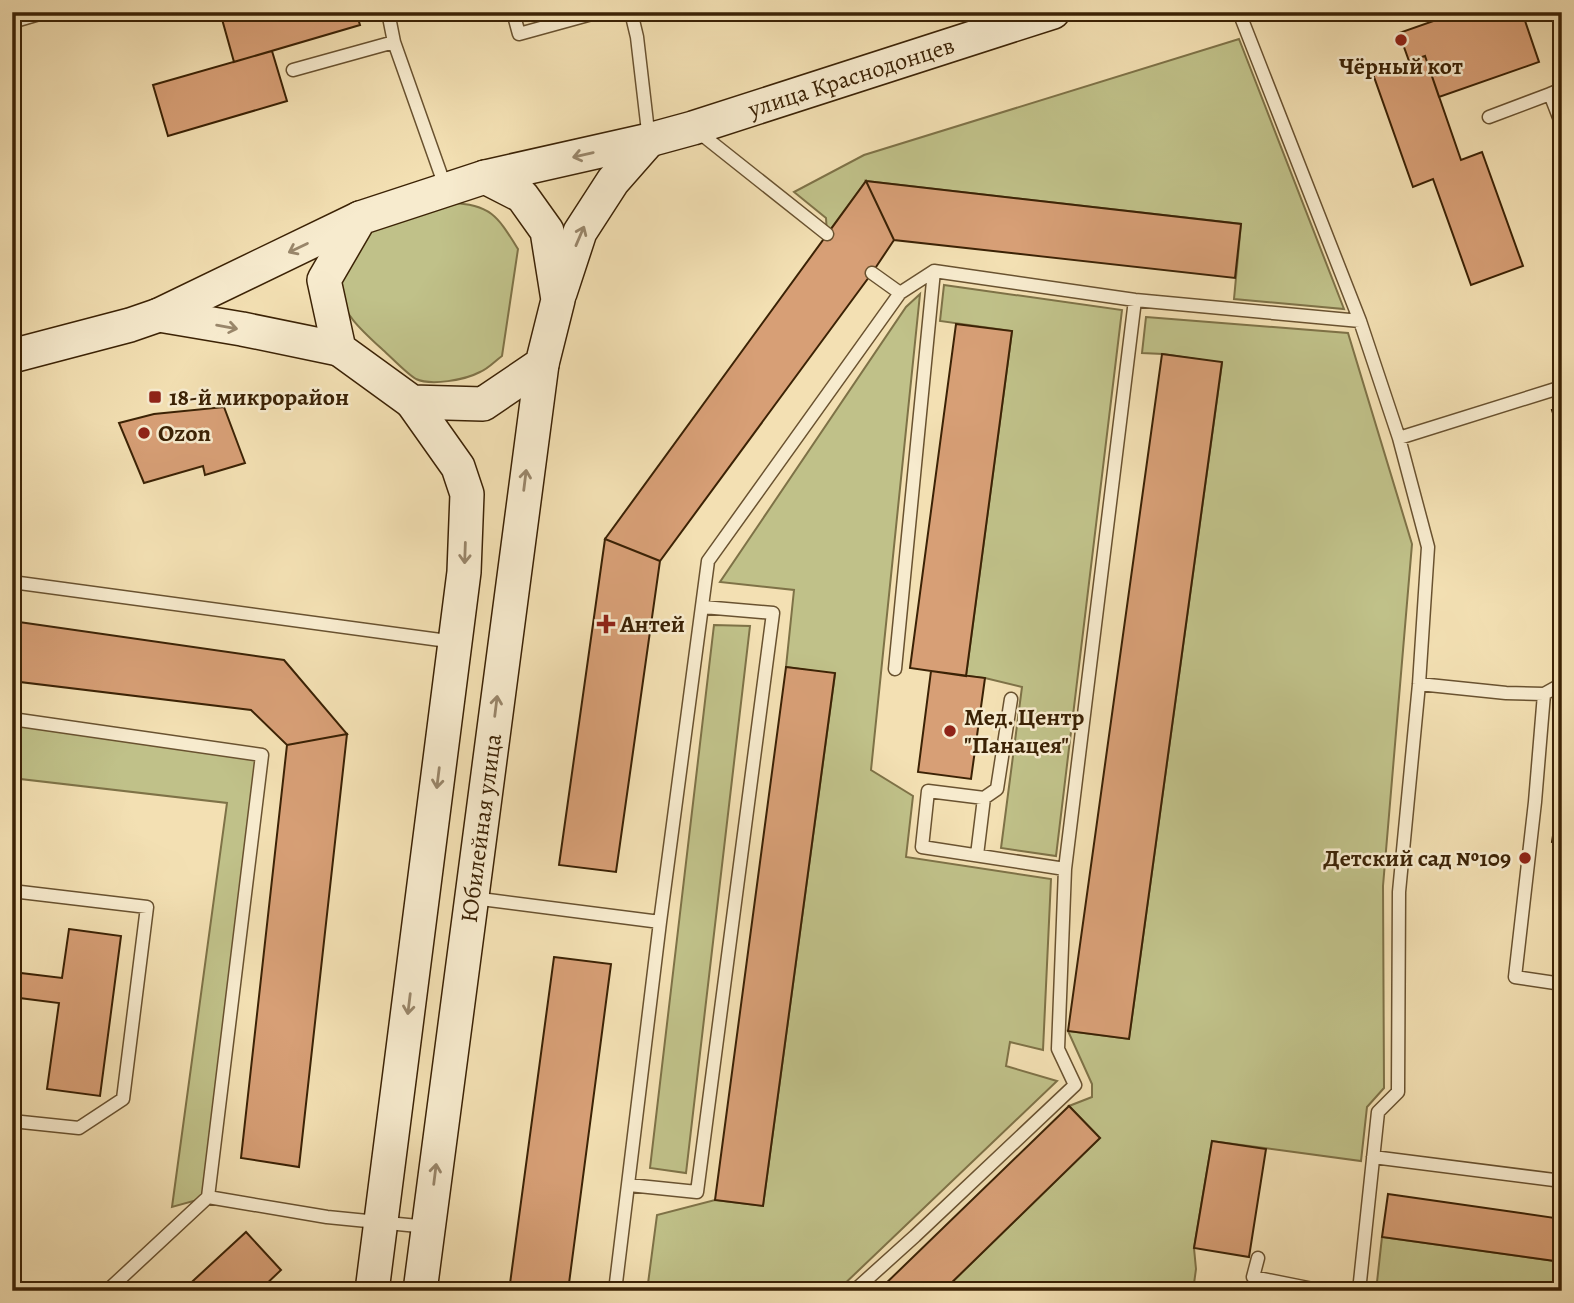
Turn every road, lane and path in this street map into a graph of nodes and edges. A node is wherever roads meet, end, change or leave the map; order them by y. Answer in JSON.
{"nodes":[{"id":1,"x":46,"y":12,"type":"edge"},
{"id":2,"x":388,"y":12,"type":"edge"},
{"id":3,"x":513,"y":12,"type":"edge"},
{"id":4,"x":599,"y":12,"type":"edge"},
{"id":5,"x":1053,"y":12,"type":"edge"},
{"id":6,"x":1239,"y":12,"type":"edge"},
{"id":7,"x":1556,"y":12,"type":"edge"},
{"id":8,"x":634,"y":13,"type":"edge"},
{"id":9,"x":12,"y":22,"type":"edge"},
{"id":10,"x":1562,"y":24,"type":"edge"},
{"id":11,"x":394,"y":42,"type":"junction"},
{"id":12,"x":293,"y":70,"type":"dead end"},
{"id":13,"x":1556,"y":92,"type":"edge"},
{"id":14,"x":1489,"y":117,"type":"dead end"},
{"id":15,"x":1562,"y":125,"type":"edge"},
{"id":16,"x":693,"y":128,"type":"junction"},
{"id":17,"x":649,"y":140,"type":"junction"},
{"id":18,"x":485,"y":177,"type":"junction"},
{"id":19,"x":446,"y":190,"type":"junction"},
{"id":20,"x":360,"y":218,"type":"junction"},
{"id":21,"x":827,"y":234,"type":"dead end"},
{"id":22,"x":934,"y":271,"type":"junction"},
{"id":23,"x":873,"y":273,"type":"dead end"},
{"id":24,"x":900,"y":293,"type":"junction"},
{"id":25,"x":558,"y":300,"type":"junction"},
{"id":26,"x":1135,"y":300,"type":"junction"},
{"id":27,"x":159,"y":315,"type":"junction"},
{"id":28,"x":1360,"y":321,"type":"junction"},
{"id":29,"x":339,"y":349,"type":"junction"},
{"id":30,"x":12,"y":356,"type":"edge"},
{"id":31,"x":542,"y":364,"type":"junction"},
{"id":32,"x":1562,"y":387,"type":"edge"},
{"id":33,"x":412,"y":402,"type":"junction"},
{"id":34,"x":1399,"y":438,"type":"junction"},
{"id":35,"x":12,"y":582,"type":"edge"},
{"id":36,"x":703,"y":607,"type":"junction"},
{"id":37,"x":455,"y":642,"type":"junction"},
{"id":38,"x":895,"y":669,"type":"dead end"},
{"id":39,"x":1419,"y":684,"type":"junction"},
{"id":40,"x":1562,"y":684,"type":"edge"},
{"id":41,"x":1544,"y":694,"type":"junction"},
{"id":42,"x":1011,"y":699,"type":"dead end"},
{"id":43,"x":12,"y":719,"type":"edge"},
{"id":44,"x":984,"y":798,"type":"junction"},
{"id":45,"x":977,"y":855,"type":"junction"},
{"id":46,"x":1065,"y":869,"type":"junction"},
{"id":47,"x":12,"y":891,"type":"edge"},
{"id":48,"x":471,"y":898,"type":"junction"},
{"id":49,"x":660,"y":922,"type":"junction"},
{"id":50,"x":418,"y":937,"type":"junction"},
{"id":51,"x":466,"y":942,"type":"junction"},
{"id":52,"x":1562,"y":984,"type":"edge"},
{"id":53,"x":12,"y":1121,"type":"edge"},
{"id":54,"x":1373,"y":1157,"type":"junction"},
{"id":55,"x":1562,"y":1181,"type":"edge"},
{"id":56,"x":629,"y":1185,"type":"junction"},
{"id":57,"x":208,"y":1197,"type":"junction"},
{"id":58,"x":381,"y":1223,"type":"junction"},
{"id":59,"x":428,"y":1227,"type":"junction"},
{"id":60,"x":1258,"y":1258,"type":"dead end"},
{"id":61,"x":107,"y":1291,"type":"edge"},
{"id":62,"x":372,"y":1291,"type":"edge"},
{"id":63,"x":420,"y":1291,"type":"edge"},
{"id":64,"x":615,"y":1291,"type":"edge"},
{"id":65,"x":854,"y":1291,"type":"edge"},
{"id":66,"x":1323,"y":1291,"type":"edge"},
{"id":67,"x":1359,"y":1291,"type":"edge"}],
"edges":[{"from":1,"to":9,"type":"lane"},
{"from":2,"to":11,"type":"lane"},
{"from":3,"to":4,"type":"lane"},
{"from":5,"to":16,"type":"main road","name":"улица Краснодонцев"},
{"from":6,"to":28,"type":"lane"},
{"from":7,"to":10,"type":"lane"},
{"from":8,"to":17,"type":"lane"},
{"from":11,"to":12,"type":"lane"},
{"from":11,"to":19,"type":"lane"},
{"from":13,"to":14,"type":"lane"},
{"from":13,"to":15,"type":"lane"},
{"from":16,"to":17,"type":"main road","name":"улица Краснодонцев"},
{"from":16,"to":21,"type":"lane"},
{"from":17,"to":18,"type":"main road","name":"улица Краснодонцев","one_way":true},
{"from":25,"to":17,"type":"main road","one_way":true},
{"from":18,"to":19,"type":"main road"},
{"from":18,"to":25,"type":"main road"},
{"from":19,"to":20,"type":"main road"},
{"from":20,"to":27,"type":"main road","one_way":true},
{"from":20,"to":29,"type":"main road"},
{"from":22,"to":24,"type":"lane"},
{"from":22,"to":26,"type":"lane"},
{"from":22,"to":38,"type":"lane"},
{"from":23,"to":24,"type":"lane"},
{"from":24,"to":36,"type":"lane"},
{"from":25,"to":31,"type":"main road"},
{"from":26,"to":28,"type":"lane"},
{"from":26,"to":46,"type":"lane"},
{"from":27,"to":29,"type":"main road","one_way":true},
{"from":27,"to":30,"type":"main road"},
{"from":28,"to":34,"type":"lane"},
{"from":29,"to":33,"type":"main road"},
{"from":31,"to":33,"type":"main road"},
{"from":48,"to":31,"type":"main road","name":"Юбилейная улица","one_way":true},
{"from":32,"to":34,"type":"lane"},
{"from":33,"to":37,"type":"main road","name":"Юбилейная улица","one_way":true},
{"from":34,"to":39,"type":"lane"},
{"from":35,"to":37,"type":"lane"},
{"from":36,"to":49,"type":"lane"},
{"from":36,"to":56,"type":"lane"},
{"from":37,"to":50,"type":"main road","name":"Юбилейная улица","one_way":true},
{"from":39,"to":41,"type":"lane"},
{"from":39,"to":54,"type":"lane"},
{"from":40,"to":41,"type":"lane"},
{"from":41,"to":52,"type":"lane"},
{"from":42,"to":44,"type":"lane"},
{"from":43,"to":57,"type":"lane"},
{"from":44,"to":45,"type":"lane"},
{"from":44,"to":45,"type":"lane"},
{"from":45,"to":46,"type":"lane"},
{"from":46,"to":65,"type":"lane"},
{"from":47,"to":53,"type":"lane"},
{"from":48,"to":49,"type":"lane"},
{"from":48,"to":51,"type":"main road","name":"Юбилейная улица"},
{"from":49,"to":56,"type":"lane"},
{"from":50,"to":51,"type":"main road"},
{"from":50,"to":58,"type":"main road","name":"Юбилейная улица","one_way":true},
{"from":59,"to":51,"type":"main road","name":"Юбилейная улица","one_way":true},
{"from":54,"to":55,"type":"lane"},
{"from":54,"to":67,"type":"lane"},
{"from":56,"to":64,"type":"lane"},
{"from":57,"to":58,"type":"lane"},
{"from":57,"to":61,"type":"lane"},
{"from":58,"to":59,"type":"lane"},
{"from":58,"to":62,"type":"main road","name":"Юбилейная улица"},
{"from":59,"to":63,"type":"main road","name":"Юбилейная улица"},
{"from":60,"to":66,"type":"lane"}]}
